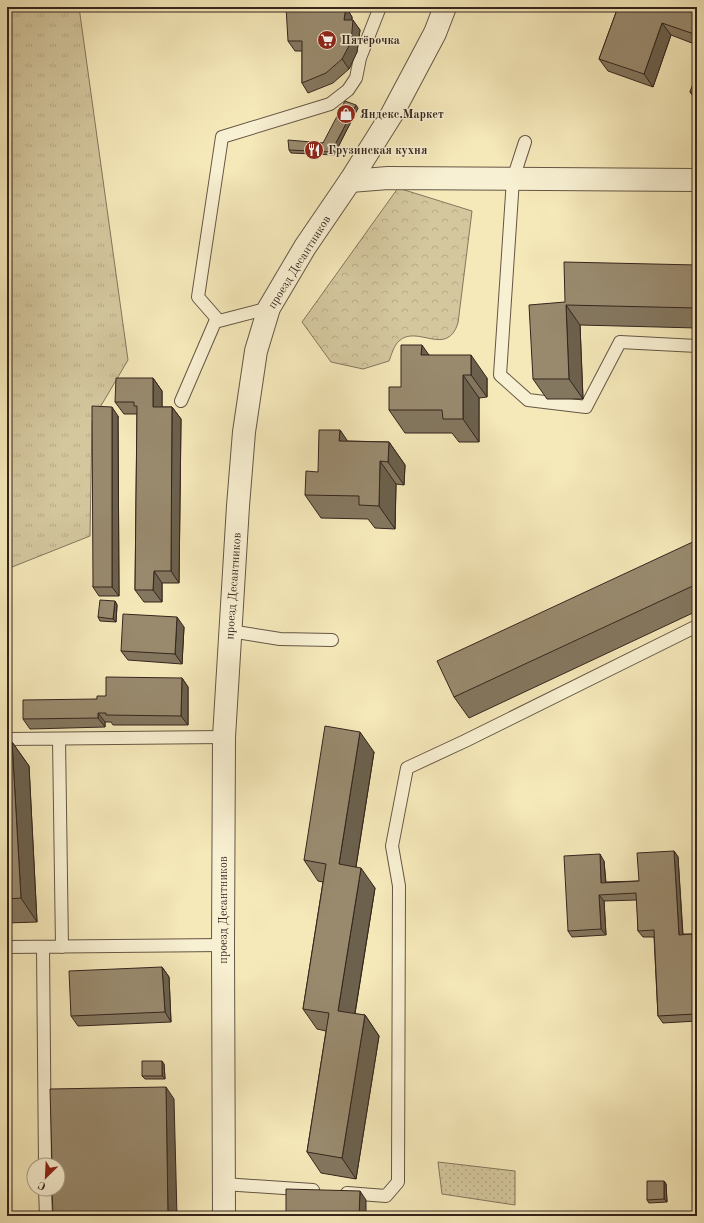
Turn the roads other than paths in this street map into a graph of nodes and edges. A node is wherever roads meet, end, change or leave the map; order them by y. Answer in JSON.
{"nodes":[{"id":1,"x":380,"y":7,"type":"edge"},
{"id":2,"x":445,"y":7,"type":"edge"},
{"id":3,"x":525,"y":142,"type":"dead end"},
{"id":4,"x":513,"y":179,"type":"junction"},
{"id":5,"x":697,"y":180,"type":"edge"},
{"id":6,"x":350,"y":182,"type":"junction"},
{"id":7,"x":269,"y":308,"type":"junction"},
{"id":8,"x":219,"y":321,"type":"junction"},
{"id":9,"x":697,"y":346,"type":"edge"},
{"id":10,"x":181,"y":401,"type":"dead end"},
{"id":11,"x":697,"y":626,"type":"edge"},
{"id":12,"x":230,"y":631,"type":"junction"},
{"id":13,"x":332,"y":640,"type":"dead end"},
{"id":14,"x":224,"y":737,"type":"junction"},
{"id":15,"x":7,"y":739,"type":"edge"},
{"id":16,"x":59,"y":739,"type":"junction"},
{"id":17,"x":223,"y":945,"type":"junction"},
{"id":18,"x":7,"y":947,"type":"edge"},
{"id":19,"x":43,"y":947,"type":"junction"},
{"id":20,"x":62,"y":947,"type":"junction"},
{"id":21,"x":45,"y":1157,"type":"edge"},
{"id":22,"x":224,"y":1184,"type":"junction"},
{"id":23,"x":45,"y":1197,"type":"edge"},
{"id":24,"x":46,"y":1216,"type":"edge"},
{"id":25,"x":224,"y":1216,"type":"edge"}],
"edges":[{"from":1,"to":8,"type":"lane"},
{"from":2,"to":6,"type":"street","name":"проезд Десантников"},
{"from":3,"to":4,"type":"lane"},
{"from":4,"to":5,"type":"street"},
{"from":4,"to":6,"type":"street"},
{"from":4,"to":9,"type":"lane"},
{"from":6,"to":7,"type":"street","name":"проезд Десантников"},
{"from":7,"to":8,"type":"lane"},
{"from":7,"to":12,"type":"street","name":"проезд Десантников"},
{"from":8,"to":10,"type":"lane"},
{"from":11,"to":22,"type":"lane"},
{"from":12,"to":13,"type":"lane"},
{"from":12,"to":14,"type":"street","name":"проезд Десантников"},
{"from":14,"to":16,"type":"lane"},
{"from":14,"to":17,"type":"street","name":"проезд Десантников"},
{"from":15,"to":16,"type":"lane"},
{"from":16,"to":20,"type":"lane"},
{"from":17,"to":20,"type":"lane"},
{"from":17,"to":22,"type":"street","name":"проезд Десантников"},
{"from":18,"to":19,"type":"lane"},
{"from":19,"to":20,"type":"lane"},
{"from":19,"to":21,"type":"lane"},
{"from":22,"to":25,"type":"street","name":"проезд Десантников"},
{"from":23,"to":24,"type":"lane"}]}
